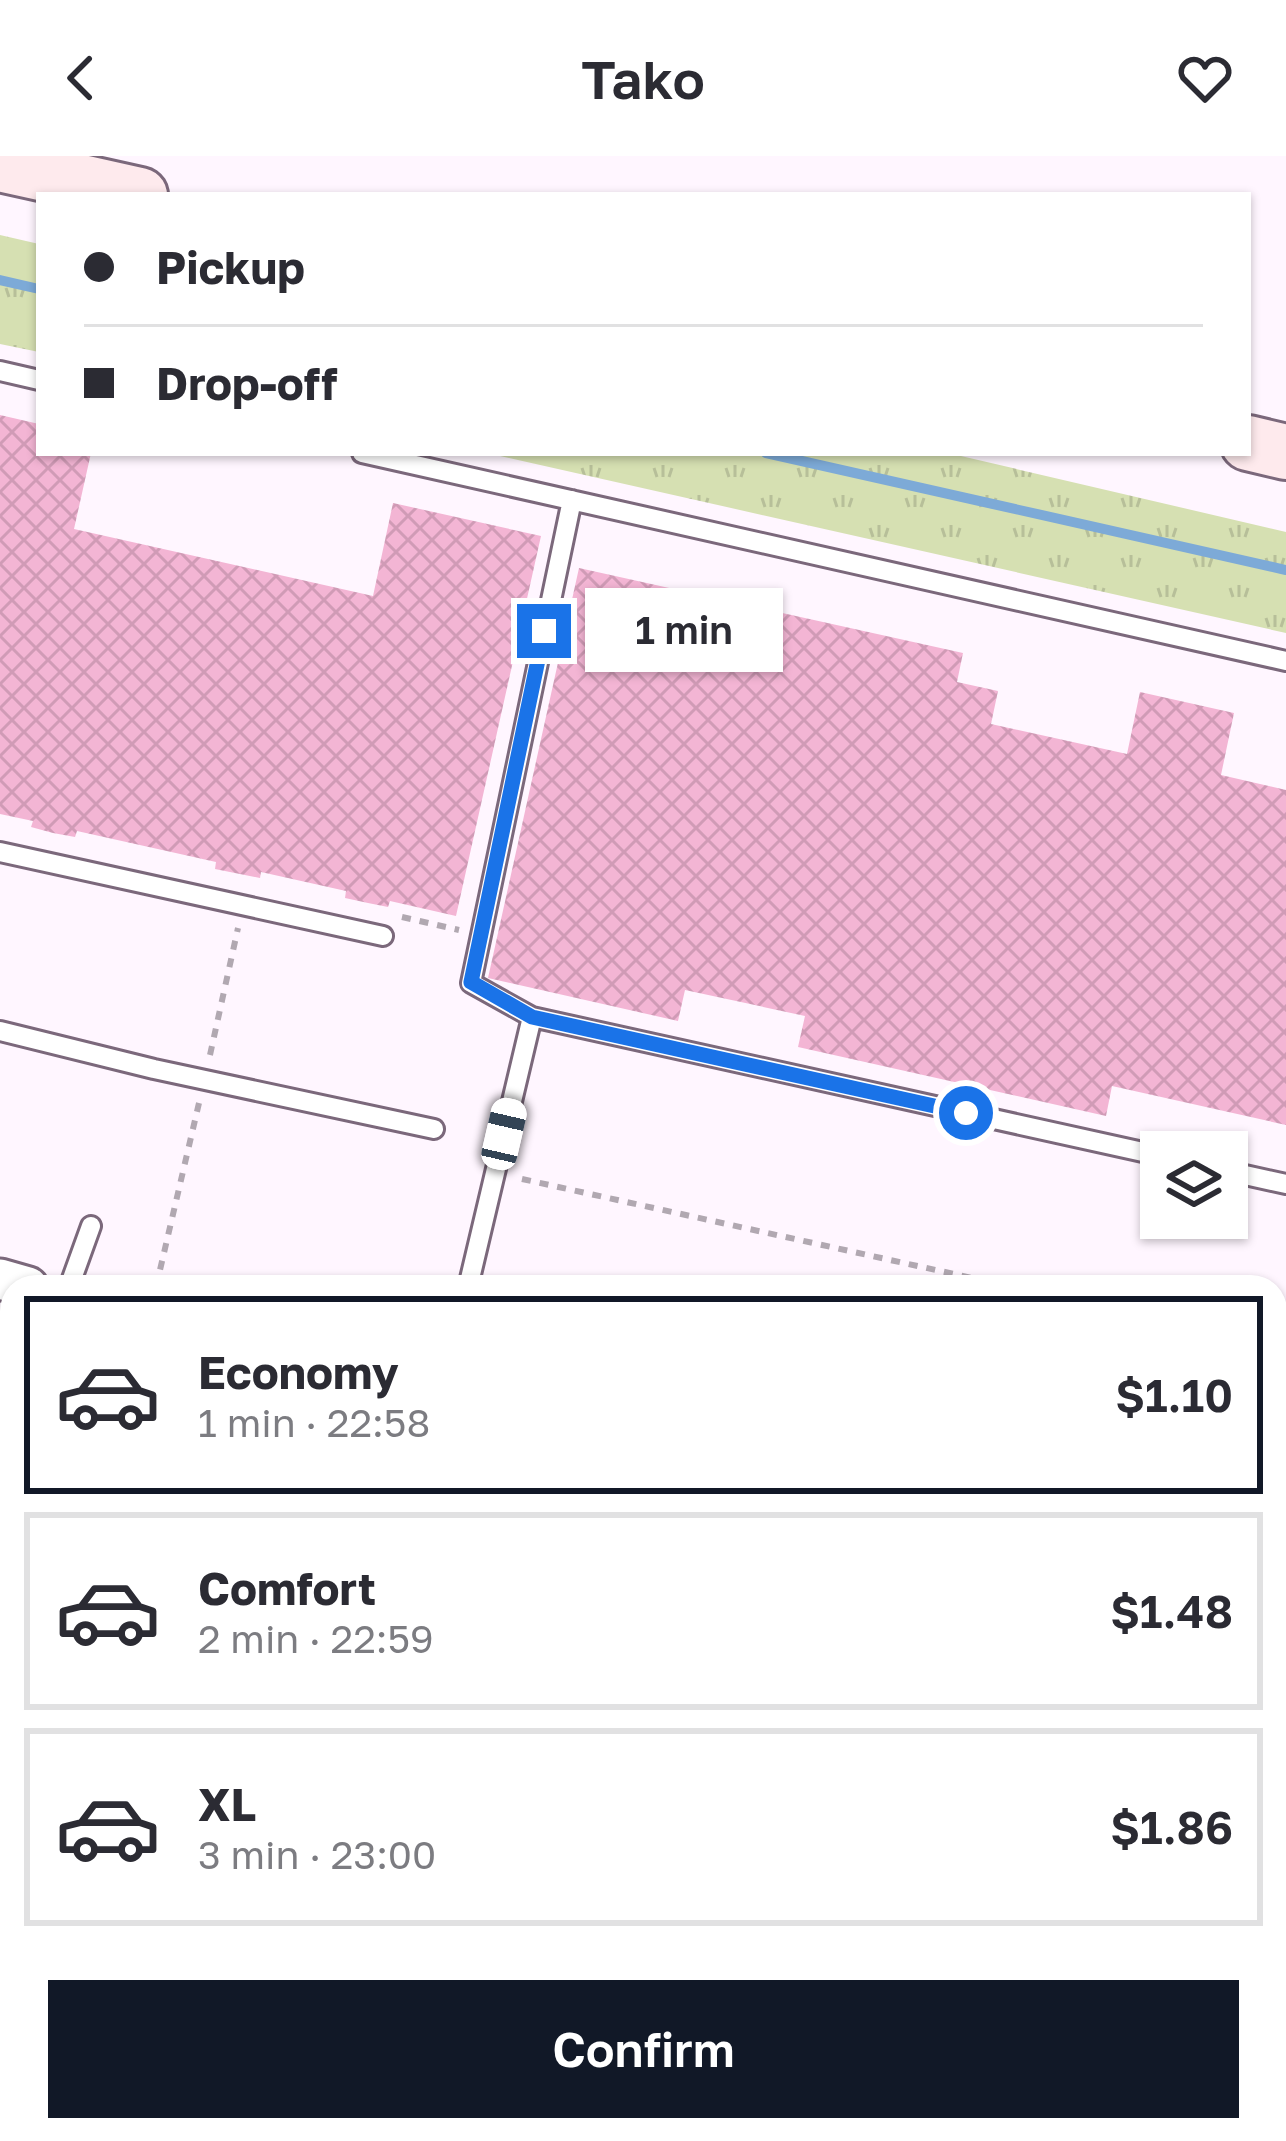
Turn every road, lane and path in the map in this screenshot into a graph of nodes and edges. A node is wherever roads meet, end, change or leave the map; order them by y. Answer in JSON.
{"nodes":[{"id":1,"x":0,"y":164,"type":"edge"},
{"id":2,"x":126,"y":192,"type":"edge"},
{"id":3,"x":0,"y":371,"type":"edge"},
{"id":4,"x":36,"y":379,"type":"edge"},
{"id":5,"x":1251,"y":444,"type":"edge"},
{"id":6,"x":1286,"y":452,"type":"edge"},
{"id":7,"x":375,"y":456,"type":"edge"},
{"id":8,"x":572,"y":500,"type":"junction"},
{"id":9,"x":1286,"y":661,"type":"edge"},
{"id":10,"x":0,"y":852,"type":"edge"},
{"id":11,"x":383,"y":936,"type":"dead end"},
{"id":12,"x":532,"y":1017,"type":"junction"},
{"id":13,"x":0,"y":1031,"type":"edge"},
{"id":14,"x":434,"y":1129,"type":"dead end"},
{"id":15,"x":1140,"y":1151,"type":"edge"},
{"id":16,"x":495,"y":1173,"type":"junction"},
{"id":17,"x":1248,"y":1176,"type":"edge"},
{"id":18,"x":1286,"y":1184,"type":"edge"},
{"id":19,"x":91,"y":1226,"type":"dead end"},
{"id":20,"x":167,"y":1245,"type":"dead end"},
{"id":21,"x":73,"y":1275,"type":"edge"},
{"id":22,"x":159,"y":1275,"type":"edge"},
{"id":23,"x":471,"y":1275,"type":"edge"},
{"id":24,"x":958,"y":1275,"type":"edge"}],
"edges":[{"from":1,"to":2,"type":"main road"},
{"from":3,"to":4,"type":"lane"},
{"from":5,"to":6,"type":"main road"},
{"from":7,"to":8,"type":"lane"},
{"from":8,"to":9,"type":"lane"},
{"from":8,"to":12,"type":"lane"},
{"from":10,"to":11,"type":"lane"},
{"from":12,"to":15,"type":"lane"},
{"from":12,"to":16,"type":"lane"},
{"from":13,"to":14,"type":"lane"},
{"from":16,"to":23,"type":"lane"},
{"from":16,"to":24,"type":"path"},
{"from":17,"to":18,"type":"lane"},
{"from":19,"to":21,"type":"lane"},
{"from":20,"to":22,"type":"path"}]}
